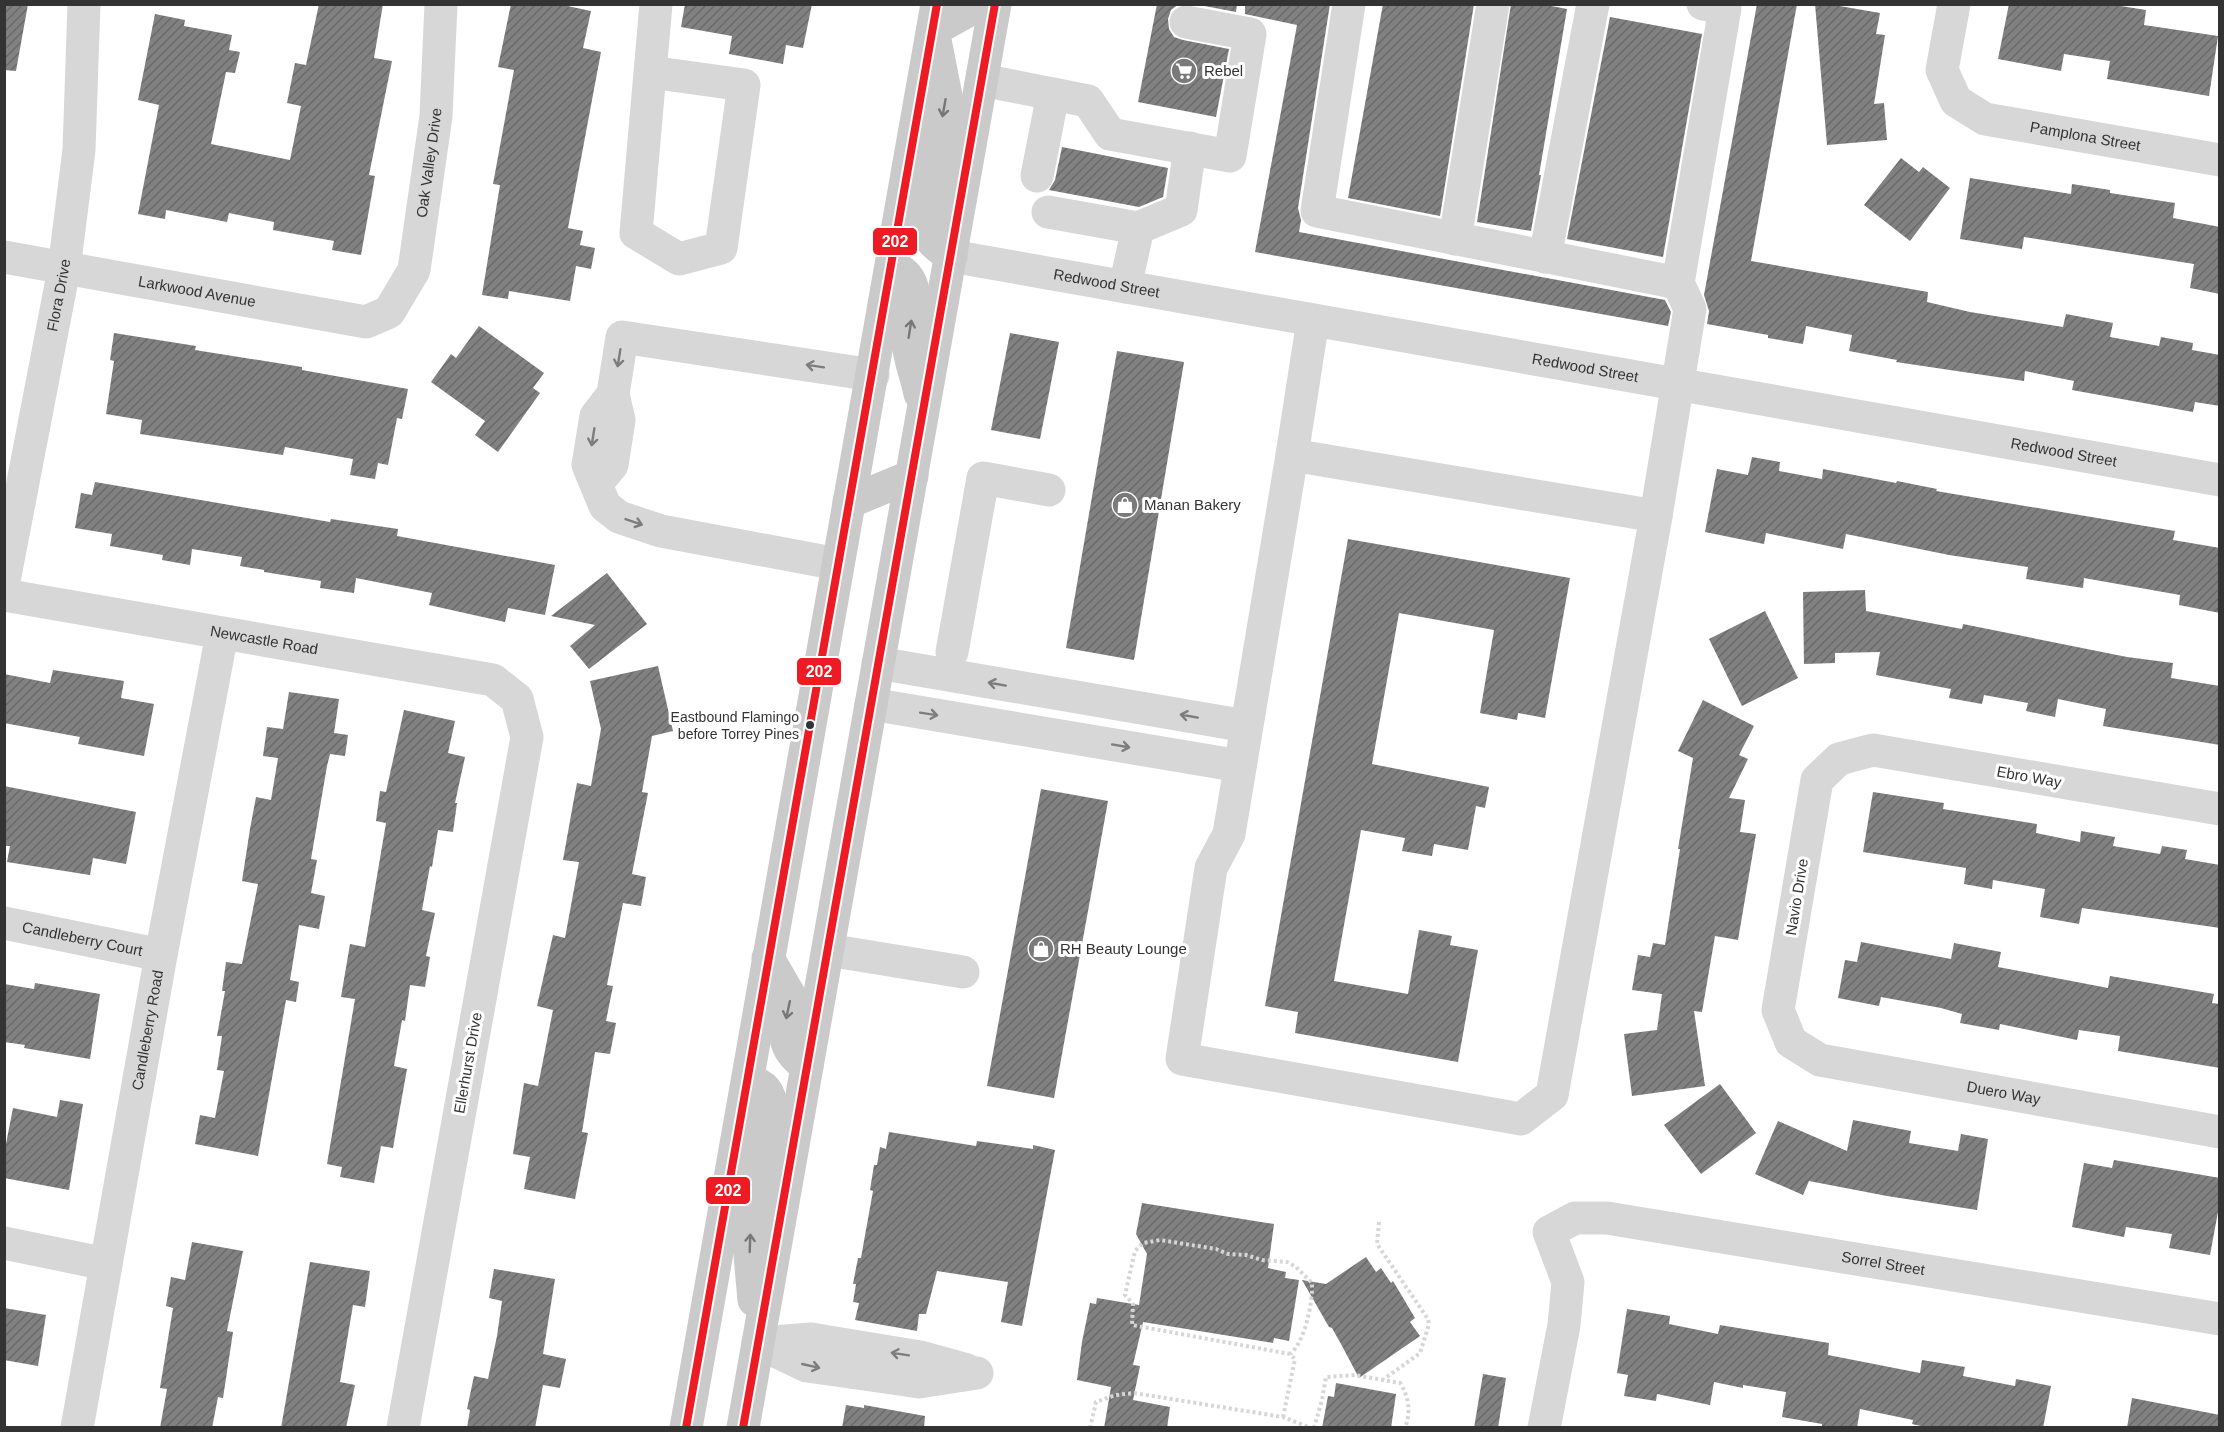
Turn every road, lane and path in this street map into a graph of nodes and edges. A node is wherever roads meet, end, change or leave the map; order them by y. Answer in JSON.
{"nodes":[{"id":1,"x":84,"y":4,"type":"edge"},
{"id":2,"x":441,"y":4,"type":"edge"},
{"id":3,"x":656,"y":4,"type":"edge"},
{"id":4,"x":971,"y":4,"type":"edge"},
{"id":5,"x":995,"y":4,"type":"edge"},
{"id":6,"x":1349,"y":4,"type":"edge"},
{"id":7,"x":1493,"y":4,"type":"edge"},
{"id":8,"x":1593,"y":4,"type":"edge"},
{"id":9,"x":1702,"y":4,"type":"edge"},
{"id":10,"x":1954,"y":4,"type":"edge"},
{"id":11,"x":935,"y":17,"type":"edge"},
{"id":12,"x":1186,"y":21,"type":"dead end"},
{"id":13,"x":650,"y":72,"type":"junction"},
{"id":14,"x":982,"y":80,"type":"junction"},
{"id":15,"x":1053,"y":94,"type":"junction"},
{"id":16,"x":1190,"y":148,"type":"junction"},
{"id":17,"x":2220,"y":160,"type":"edge"},
{"id":18,"x":1037,"y":176,"type":"dead end"},
{"id":19,"x":1047,"y":212,"type":"dead end"},
{"id":20,"x":1138,"y":228,"type":"junction"},
{"id":21,"x":1455,"y":239,"type":"junction"},
{"id":22,"x":951,"y":256,"type":"junction"},
{"id":23,"x":4,"y":257,"type":"edge"},
{"id":24,"x":1545,"y":257,"type":"junction"},
{"id":25,"x":892,"y":266,"type":"junction"},
{"id":26,"x":64,"y":269,"type":"junction"},
{"id":27,"x":1678,"y":283,"type":"junction"},
{"id":28,"x":1125,"y":287,"type":"junction"},
{"id":29,"x":389,"y":312,"type":"joint"},
{"id":30,"x":1313,"y":320,"type":"junction"},
{"id":31,"x":873,"y":375,"type":"junction"},
{"id":32,"x":1677,"y":385,"type":"junction"},
{"id":33,"x":924,"y":407,"type":"junction"},
{"id":34,"x":1292,"y":455,"type":"junction"},
{"id":35,"x":912,"y":476,"type":"junction"},
{"id":36,"x":2220,"y":480,"type":"edge"},
{"id":37,"x":1049,"y":490,"type":"dead end"},
{"id":38,"x":849,"y":502,"type":"junction"},
{"id":39,"x":1656,"y":516,"type":"junction"},
{"id":40,"x":838,"y":564,"type":"junction"},
{"id":41,"x":4,"y":581,"type":"edge"},
{"id":42,"x":4,"y":595,"type":"edge"},
{"id":43,"x":222,"y":634,"type":"junction"},
{"id":44,"x":952,"y":652,"type":"dead end"},
{"id":45,"x":878,"y":663,"type":"junction"},
{"id":46,"x":517,"y":699,"type":"joint"},
{"id":47,"x":871,"y":704,"type":"junction"},
{"id":48,"x":1246,"y":726,"type":"junction"},
{"id":49,"x":1839,"y":759,"type":"joint"},
{"id":50,"x":1240,"y":766,"type":"junction"},
{"id":51,"x":2220,"y":810,"type":"edge"},
{"id":52,"x":4,"y":923,"type":"edge"},
{"id":53,"x":828,"y":950,"type":"junction"},
{"id":54,"x":161,"y":955,"type":"junction"},
{"id":55,"x":768,"y":958,"type":"junction"},
{"id":56,"x":963,"y":972,"type":"dead end"},
{"id":57,"x":1791,"y":1042,"type":"joint"},
{"id":58,"x":807,"y":1066,"type":"junction"},
{"id":59,"x":748,"y":1080,"type":"junction"},
{"id":60,"x":2220,"y":1132,"type":"edge"},
{"id":61,"x":1379,"y":1222,"type":"dead end"},
{"id":62,"x":4,"y":1244,"type":"edge"},
{"id":63,"x":106,"y":1264,"type":"junction"},
{"id":64,"x":2220,"y":1319,"type":"edge"},
{"id":65,"x":758,"y":1343,"type":"junction"},
{"id":66,"x":1290,"y":1354,"type":"junction"},
{"id":67,"x":1384,"y":1379,"type":"junction"},
{"id":68,"x":1283,"y":1417,"type":"junction"},
{"id":69,"x":77,"y":1428,"type":"edge"},
{"id":70,"x":403,"y":1428,"type":"edge"},
{"id":71,"x":686,"y":1428,"type":"edge"},
{"id":72,"x":743,"y":1428,"type":"edge"},
{"id":73,"x":1090,"y":1428,"type":"edge"},
{"id":74,"x":1313,"y":1428,"type":"edge"},
{"id":75,"x":1405,"y":1428,"type":"edge"},
{"id":76,"x":1544,"y":1428,"type":"edge"}],
"edges":[{"from":1,"to":26,"type":"street","name":"Flora Drive"},
{"from":2,"to":29,"type":"street","name":"Oak Valley Drive"},
{"from":3,"to":13,"type":"street"},
{"from":4,"to":11,"type":"main road"},
{"from":5,"to":14,"type":"main road"},
{"from":6,"to":21,"type":"street"},
{"from":7,"to":21,"type":"street"},
{"from":8,"to":24,"type":"street"},
{"from":9,"to":27,"type":"street"},
{"from":10,"to":17,"type":"street","name":"Pamplona Street"},
{"from":11,"to":22,"type":"main road","one_way":true},
{"from":11,"to":25,"type":"main road"},
{"from":12,"to":16,"type":"street"},
{"from":13,"to":13,"type":"street"},
{"from":14,"to":15,"type":"street"},
{"from":14,"to":22,"type":"main road"},
{"from":15,"to":16,"type":"street"},
{"from":15,"to":18,"type":"street"},
{"from":16,"to":20,"type":"street"},
{"from":19,"to":20,"type":"street"},
{"from":20,"to":28,"type":"street"},
{"from":21,"to":24,"type":"street"},
{"from":22,"to":28,"type":"street","name":"Redwood Street"},
{"from":22,"to":33,"type":"main road"},
{"from":23,"to":26,"type":"street","name":"Larkwood Avenue"},
{"from":24,"to":27,"type":"street"},
{"from":25,"to":31,"type":"main road"},
{"from":33,"to":25,"type":"main road","one_way":true},
{"from":26,"to":29,"type":"street","name":"Larkwood Avenue"},
{"from":26,"to":41,"type":"street","name":"Flora Drive"},
{"from":27,"to":32,"type":"street"},
{"from":28,"to":30,"type":"street","name":"Redwood Street"},
{"from":30,"to":32,"type":"street","name":"Redwood Street"},
{"from":30,"to":34,"type":"street"},
{"from":31,"to":38,"type":"main road"},
{"from":31,"to":40,"type":"street","one_way":true},
{"from":32,"to":36,"type":"street","name":"Redwood Street"},
{"from":32,"to":39,"type":"street"},
{"from":33,"to":35,"type":"main road"},
{"from":34,"to":39,"type":"street"},
{"from":34,"to":48,"type":"street"},
{"from":35,"to":38,"type":"main road"},
{"from":35,"to":45,"type":"main road"},
{"from":37,"to":44,"type":"street"},
{"from":38,"to":40,"type":"main road"},
{"from":39,"to":50,"type":"street"},
{"from":40,"to":55,"type":"main road"},
{"from":42,"to":43,"type":"street","name":"Newcastle Road"},
{"from":43,"to":46,"type":"street","name":"Newcastle Road"},
{"from":43,"to":54,"type":"street","name":"Candleberry Road"},
{"from":45,"to":47,"type":"main road"},
{"from":48,"to":45,"type":"street","one_way":true},
{"from":46,"to":70,"type":"street","name":"Ellerhurst Drive"},
{"from":47,"to":50,"type":"street","one_way":true},
{"from":47,"to":53,"type":"main road"},
{"from":48,"to":50,"type":"street"},
{"from":49,"to":51,"type":"street","name":"Ebro Way"},
{"from":49,"to":57,"type":"street","name":"Navio Drive"},
{"from":52,"to":54,"type":"street","name":"Candleberry Court"},
{"from":53,"to":56,"type":"street"},
{"from":53,"to":58,"type":"main road"},
{"from":54,"to":63,"type":"street","name":"Candleberry Road"},
{"from":55,"to":58,"type":"main road","one_way":true},
{"from":55,"to":59,"type":"main road"},
{"from":57,"to":60,"type":"street","name":"Duero Way"},
{"from":58,"to":65,"type":"main road"},
{"from":65,"to":59,"type":"main road","one_way":true},
{"from":59,"to":71,"type":"main road"},
{"from":61,"to":67,"type":"path"},
{"from":62,"to":63,"type":"street"},
{"from":63,"to":69,"type":"street","name":"Candleberry Road"},
{"from":64,"to":76,"type":"street","name":"Sorrel Street"},
{"from":65,"to":65,"type":"street","one_way":true},
{"from":65,"to":72,"type":"main road"},
{"from":66,"to":66,"type":"path"},
{"from":66,"to":68,"type":"path"},
{"from":67,"to":74,"type":"path"},
{"from":67,"to":75,"type":"path"},
{"from":68,"to":73,"type":"path"},
{"from":68,"to":74,"type":"path"}]}
